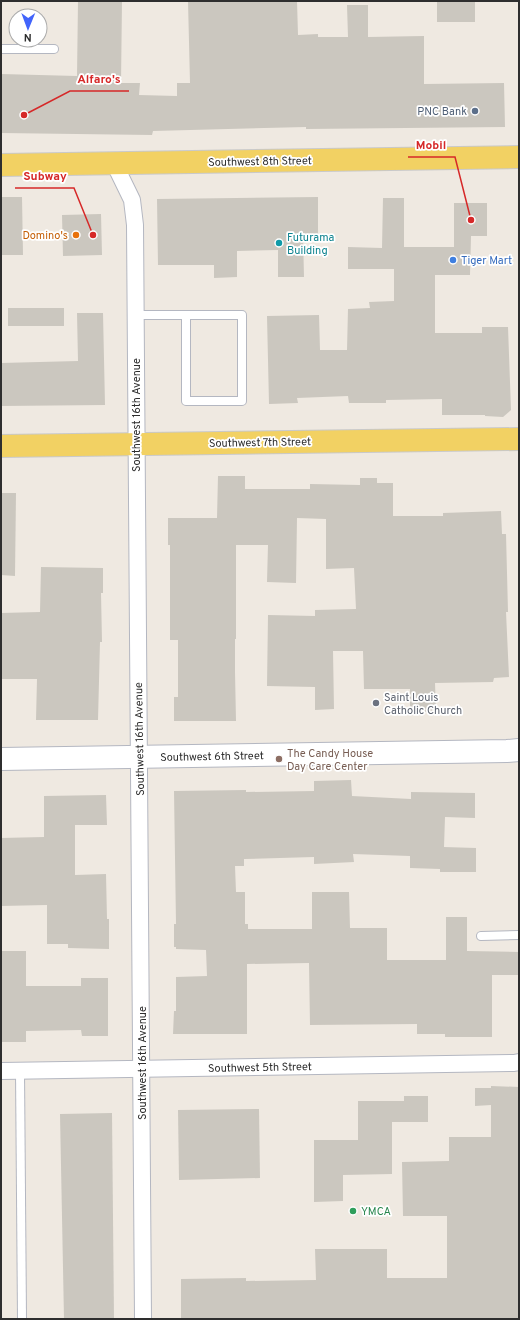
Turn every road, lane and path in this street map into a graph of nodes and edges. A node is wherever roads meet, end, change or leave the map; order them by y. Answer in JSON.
{"nodes":[{"id":1,"x":1,"y":49,"type":"edge"},
{"id":2,"x":54,"y":49,"type":"dead end"},
{"id":3,"x":519,"y":158,"type":"edge"},
{"id":4,"x":114,"y":163,"type":"junction"},
{"id":5,"x":1,"y":165,"type":"edge"},
{"id":6,"x":135,"y":315,"type":"junction"},
{"id":7,"x":186,"y":316,"type":"junction"},
{"id":8,"x":519,"y":439,"type":"edge"},
{"id":9,"x":136,"y":443,"type":"junction"},
{"id":10,"x":1,"y":446,"type":"edge"},
{"id":11,"x":519,"y":750,"type":"edge"},
{"id":12,"x":139,"y":757,"type":"junction"},
{"id":13,"x":1,"y":759,"type":"edge"},
{"id":14,"x":519,"y":935,"type":"edge"},
{"id":15,"x":481,"y":936,"type":"dead end"},
{"id":16,"x":519,"y":1062,"type":"edge"},
{"id":17,"x":142,"y":1069,"type":"junction"},
{"id":18,"x":1,"y":1071,"type":"edge"},
{"id":19,"x":20,"y":1071,"type":"junction"},
{"id":20,"x":22,"y":1319,"type":"edge"},
{"id":21,"x":143,"y":1319,"type":"edge"}],
"edges":[{"from":1,"to":2,"type":"lane"},
{"from":3,"to":4,"type":"main road","name":"Southwest 8th Street"},
{"from":4,"to":5,"type":"main road","name":"Southwest 8th Street"},
{"from":4,"to":6,"type":"street","name":"Southwest 16th Avenue"},
{"from":6,"to":7,"type":"lane"},
{"from":6,"to":9,"type":"street","name":"Southwest 16th Avenue"},
{"from":7,"to":7,"type":"lane"},
{"from":8,"to":9,"type":"main road","name":"Southwest 7th Street"},
{"from":9,"to":10,"type":"main road","name":"Southwest 7th Street"},
{"from":9,"to":12,"type":"street","name":"Southwest 16th Avenue"},
{"from":11,"to":12,"type":"street","name":"Southwest 6th Street"},
{"from":12,"to":13,"type":"street","name":"Southwest 6th Street"},
{"from":12,"to":17,"type":"street","name":"Southwest 16th Avenue"},
{"from":14,"to":15,"type":"lane"},
{"from":16,"to":17,"type":"street","name":"Southwest 5th Street"},
{"from":17,"to":19,"type":"street","name":"Southwest 5th Street"},
{"from":17,"to":21,"type":"street","name":"Southwest 16th Avenue"},
{"from":18,"to":19,"type":"street","name":"Southwest 5th Street"},
{"from":19,"to":20,"type":"lane"}]}
